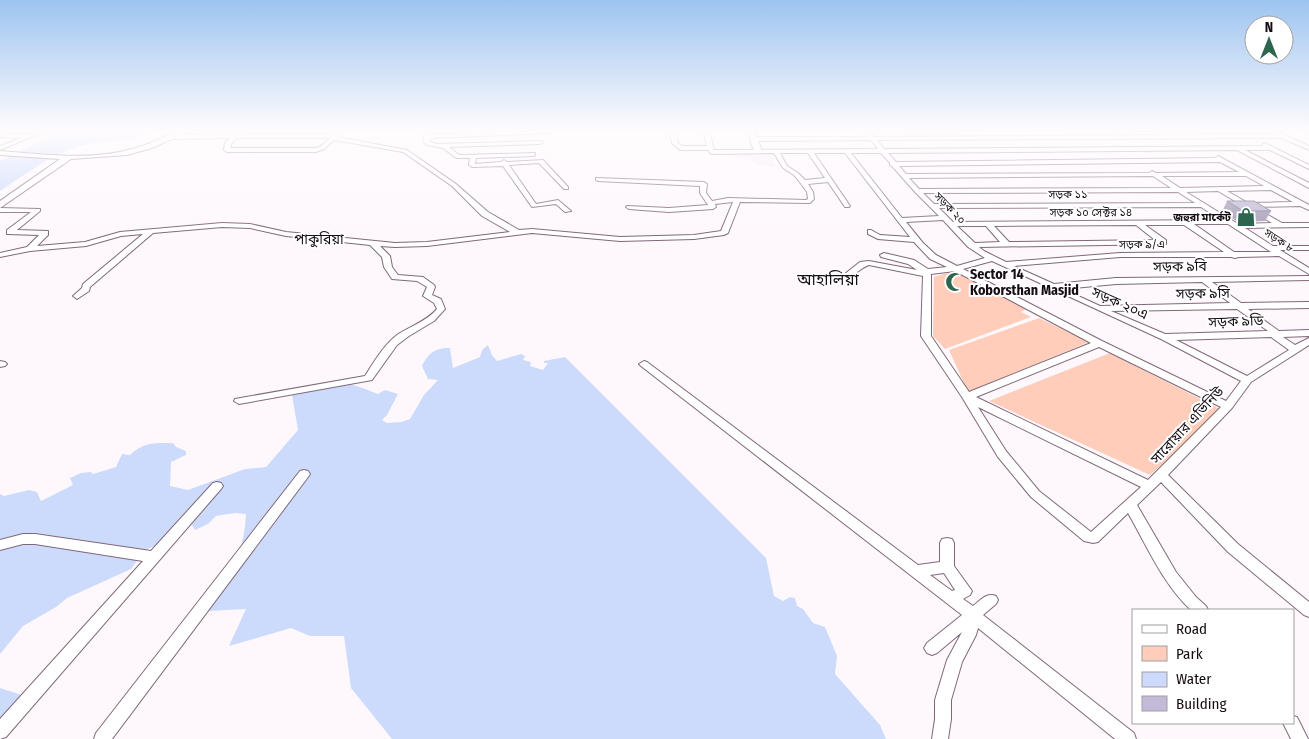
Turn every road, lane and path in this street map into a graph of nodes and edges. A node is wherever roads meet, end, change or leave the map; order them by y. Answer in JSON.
{"nodes":[{"id":1,"x":426,"y":165,"type":"edge"},
{"id":2,"x":506,"y":165,"type":"edge"},
{"id":3,"x":545,"y":165,"type":"edge"},
{"id":4,"x":785,"y":165,"type":"edge"},
{"id":5,"x":820,"y":165,"type":"edge"},
{"id":6,"x":858,"y":165,"type":"edge"},
{"id":7,"x":893,"y":165,"type":"edge"},
{"id":8,"x":1137,"y":165,"type":"edge"},
{"id":9,"x":1232,"y":165,"type":"edge"},
{"id":10,"x":1271,"y":165,"type":"edge"},
{"id":11,"x":57,"y":166,"type":"edge"},
{"id":12,"x":1284,"y":172,"type":"junction"},
{"id":13,"x":1309,"y":172,"type":"edge"},
{"id":14,"x":1153,"y":174,"type":"junction"},
{"id":15,"x":1248,"y":174,"type":"junction"},
{"id":16,"x":904,"y":176,"type":"junction"},
{"id":17,"x":598,"y":179,"type":"dead end"},
{"id":18,"x":830,"y":180,"type":"junction"},
{"id":19,"x":802,"y":182,"type":"junction"},
{"id":20,"x":1309,"y":186,"type":"edge"},
{"id":21,"x":566,"y":188,"type":"dead end"},
{"id":22,"x":1272,"y":188,"type":"junction"},
{"id":23,"x":1218,"y":189,"type":"junction"},
{"id":24,"x":1178,"y":190,"type":"junction"},
{"id":25,"x":918,"y":191,"type":"junction"},
{"id":26,"x":711,"y":202,"type":"junction"},
{"id":27,"x":737,"y":202,"type":"junction"},
{"id":28,"x":1302,"y":204,"type":"junction"},
{"id":29,"x":0,"y":205,"type":"edge"},
{"id":30,"x":1202,"y":205,"type":"junction"},
{"id":31,"x":1246,"y":205,"type":"junction"},
{"id":32,"x":847,"y":206,"type":"dead end"},
{"id":33,"x":934,"y":206,"type":"junction"},
{"id":34,"x":629,"y":207,"type":"dead end"},
{"id":35,"x":1309,"y":208,"type":"edge"},
{"id":36,"x":0,"y":210,"type":"edge"},
{"id":37,"x":567,"y":211,"type":"dead end"},
{"id":38,"x":900,"y":220,"type":"junction"},
{"id":39,"x":948,"y":221,"type":"junction"},
{"id":40,"x":1186,"y":222,"type":"junction"},
{"id":41,"x":1138,"y":223,"type":"junction"},
{"id":42,"x":988,"y":224,"type":"junction"},
{"id":43,"x":1234,"y":224,"type":"junction"},
{"id":44,"x":1280,"y":225,"type":"junction"},
{"id":45,"x":1309,"y":225,"type":"edge"},
{"id":46,"x":151,"y":231,"type":"junction"},
{"id":47,"x":516,"y":232,"type":"junction"},
{"id":48,"x":871,"y":232,"type":"dead end"},
{"id":49,"x":915,"y":240,"type":"junction"},
{"id":50,"x":374,"y":243,"type":"junction"},
{"id":51,"x":971,"y":245,"type":"junction"},
{"id":52,"x":1007,"y":245,"type":"junction"},
{"id":53,"x":1270,"y":248,"type":"junction"},
{"id":54,"x":1309,"y":248,"type":"edge"},
{"id":55,"x":30,"y":249,"type":"junction"},
{"id":56,"x":981,"y":254,"type":"joint"},
{"id":57,"x":1279,"y":254,"type":"junction"},
{"id":58,"x":0,"y":255,"type":"edge"},
{"id":59,"x":884,"y":255,"type":"dead end"},
{"id":60,"x":1235,"y":256,"type":"junction"},
{"id":61,"x":991,"y":259,"type":"junction"},
{"id":62,"x":1005,"y":264,"type":"junction"},
{"id":63,"x":955,"y":269,"type":"junction"},
{"id":64,"x":1309,"y":272,"type":"edge"},
{"id":65,"x":850,"y":273,"type":"dead end"},
{"id":66,"x":927,"y":273,"type":"junction"},
{"id":67,"x":1309,"y":278,"type":"edge"},
{"id":68,"x":1203,"y":279,"type":"junction"},
{"id":69,"x":1052,"y":287,"type":"junction"},
{"id":70,"x":77,"y":296,"type":"dead end"},
{"id":71,"x":1309,"y":305,"type":"edge"},
{"id":72,"x":1239,"y":306,"type":"junction"},
{"id":73,"x":1098,"y":308,"type":"junction"},
{"id":74,"x":1309,"y":333,"type":"edge"},
{"id":75,"x":1275,"y":334,"type":"junction"},
{"id":76,"x":1295,"y":334,"type":"junction"},
{"id":77,"x":1164,"y":337,"type":"junction"},
{"id":78,"x":1309,"y":340,"type":"edge"},
{"id":79,"x":1099,"y":343,"type":"junction"},
{"id":80,"x":1294,"y":349,"type":"junction"},
{"id":81,"x":644,"y":364,"type":"dead end"},
{"id":82,"x":1247,"y":380,"type":"junction"},
{"id":83,"x":967,"y":397,"type":"junction"},
{"id":84,"x":239,"y":401,"type":"dead end"},
{"id":85,"x":1228,"y":406,"type":"junction"},
{"id":86,"x":304,"y":474,"type":"dead end"},
{"id":87,"x":1161,"y":475,"type":"junction"},
{"id":88,"x":217,"y":486,"type":"dead end"},
{"id":89,"x":1150,"y":486,"type":"junction"},
{"id":90,"x":1130,"y":505,"type":"junction"},
{"id":91,"x":947,"y":543,"type":"dead end"},
{"id":92,"x":0,"y":545,"type":"edge"},
{"id":93,"x":154,"y":557,"type":"junction"},
{"id":94,"x":947,"y":567,"type":"junction"},
{"id":95,"x":915,"y":571,"type":"junction"},
{"id":96,"x":951,"y":599,"type":"junction"},
{"id":97,"x":991,"y":600,"type":"dead end"},
{"id":98,"x":1200,"y":609,"type":"edge"},
{"id":99,"x":1309,"y":611,"type":"edge"},
{"id":100,"x":973,"y":615,"type":"junction"},
{"id":101,"x":932,"y":648,"type":"dead end"},
{"id":102,"x":1292,"y":724,"type":"edge"},
{"id":103,"x":0,"y":730,"type":"edge"},
{"id":104,"x":102,"y":739,"type":"edge"},
{"id":105,"x":940,"y":739,"type":"edge"},
{"id":106,"x":1128,"y":739,"type":"edge"},
{"id":107,"x":1300,"y":739,"type":"edge"}],
"edges":[{"from":1,"to":47,"type":"street"},
{"from":2,"to":37,"type":"street"},
{"from":3,"to":21,"type":"street"},
{"from":4,"to":19,"type":"street"},
{"from":5,"to":18,"type":"street"},
{"from":6,"to":38,"type":"street"},
{"from":7,"to":16,"type":"street","name":"সড়ক ২০"},
{"from":8,"to":14,"type":"street","name":"সড়ক ৮"},
{"from":9,"to":15,"type":"street"},
{"from":10,"to":12,"type":"street"},
{"from":11,"to":29,"type":"street"},
{"from":12,"to":13,"type":"street"},
{"from":12,"to":20,"type":"street"},
{"from":14,"to":15,"type":"street"},
{"from":14,"to":16,"type":"street"},
{"from":14,"to":24,"type":"street","name":"সড়ক ৮"},
{"from":15,"to":22,"type":"street"},
{"from":16,"to":25,"type":"street","name":"সড়ক ২০"},
{"from":17,"to":26,"type":"street"},
{"from":18,"to":19,"type":"street"},
{"from":18,"to":32,"type":"street"},
{"from":19,"to":27,"type":"street"},
{"from":22,"to":23,"type":"street"},
{"from":22,"to":28,"type":"street"},
{"from":23,"to":24,"type":"street"},
{"from":23,"to":31,"type":"street"},
{"from":24,"to":25,"type":"street"},
{"from":24,"to":30,"type":"street","name":"সড়ক ৮"},
{"from":25,"to":33,"type":"street","name":"সড়ক ২০"},
{"from":26,"to":27,"type":"street"},
{"from":26,"to":34,"type":"street"},
{"from":27,"to":47,"type":"street"},
{"from":28,"to":31,"type":"street"},
{"from":28,"to":35,"type":"street"},
{"from":30,"to":33,"type":"street","name":"সড়ক ১১"},
{"from":30,"to":43,"type":"street","name":"সড়ক ৮"},
{"from":31,"to":44,"type":"street"},
{"from":33,"to":39,"type":"street","name":"সড়ক ২০"},
{"from":36,"to":55,"type":"street"},
{"from":38,"to":39,"type":"street","name":"সড়ক ১০ সেক্টর ১৪"},
{"from":38,"to":49,"type":"street"},
{"from":39,"to":42,"type":"street","name":"সড়ক ১০ সেক্টর ১৪"},
{"from":39,"to":51,"type":"street","name":"সড়ক ২০"},
{"from":40,"to":41,"type":"street","name":"সড়ক ১০ সেক্টর ১৪"},
{"from":40,"to":43,"type":"street","name":"সড়ক ১০ সেক্টর ১৪"},
{"from":40,"to":60,"type":"street"},
{"from":41,"to":42,"type":"street","name":"সড়ক ১০ সেক্টর ১৪"},
{"from":41,"to":52,"type":"street"},
{"from":42,"to":52,"type":"street"},
{"from":43,"to":44,"type":"street","name":"সড়ক ১০ সেক্টর ১৪"},
{"from":43,"to":53,"type":"street","name":"সড়ক ৮"},
{"from":44,"to":45,"type":"street","name":"সড়ক ১০ সেক্টর ১৪"},
{"from":46,"to":50,"type":"street"},
{"from":46,"to":55,"type":"street"},
{"from":46,"to":70,"type":"street"},
{"from":47,"to":50,"type":"street"},
{"from":48,"to":49,"type":"street"},
{"from":49,"to":63,"type":"street"},
{"from":50,"to":84,"type":"street"},
{"from":51,"to":52,"type":"street"},
{"from":51,"to":56,"type":"street","name":"সড়ক ২০"},
{"from":53,"to":54,"type":"street"},
{"from":53,"to":57,"type":"street","name":"সড়ক ৮"},
{"from":55,"to":58,"type":"street"},
{"from":56,"to":61,"type":"street","name":"সড়ক ২০এ"},
{"from":57,"to":60,"type":"street","name":"সড়ক ৯/এ"},
{"from":57,"to":64,"type":"street","name":"সড়ক ৮"},
{"from":59,"to":66,"type":"street"},
{"from":60,"to":62,"type":"street","name":"সড়ক ৯/এ"},
{"from":61,"to":62,"type":"street","name":"সড়ক ২০এ"},
{"from":61,"to":63,"type":"street"},
{"from":62,"to":69,"type":"street","name":"সড়ক ২০এ"},
{"from":63,"to":66,"type":"street"},
{"from":63,"to":79,"type":"street"},
{"from":65,"to":66,"type":"street"},
{"from":66,"to":83,"type":"street"},
{"from":67,"to":68,"type":"street","name":"সড়ক ৯বি"},
{"from":68,"to":69,"type":"street","name":"সড়ক ৯বি"},
{"from":68,"to":72,"type":"street"},
{"from":69,"to":73,"type":"street","name":"সড়ক ২০এ"},
{"from":71,"to":72,"type":"street","name":"সড়ক ৯সি"},
{"from":72,"to":73,"type":"street","name":"সড়ক ৯সি"},
{"from":72,"to":75,"type":"street"},
{"from":73,"to":77,"type":"street","name":"সড়ক ২০এ"},
{"from":74,"to":76,"type":"street","name":"সড়ক ৯ডি"},
{"from":75,"to":76,"type":"street","name":"সড়ক ৯ডি"},
{"from":75,"to":77,"type":"street","name":"সড়ক ৯ডি"},
{"from":75,"to":80,"type":"street"},
{"from":76,"to":78,"type":"street"},
{"from":77,"to":82,"type":"street","name":"সড়ক ২০এ"},
{"from":78,"to":80,"type":"street","name":"সারোয়ার এভিনিউ"},
{"from":79,"to":83,"type":"street"},
{"from":79,"to":85,"type":"street"},
{"from":80,"to":82,"type":"street","name":"সারোয়ার এভিনিউ"},
{"from":81,"to":95,"type":"street"},
{"from":82,"to":85,"type":"street","name":"সারোয়ার এভিনিউ"},
{"from":83,"to":89,"type":"street"},
{"from":83,"to":90,"type":"street","name":"সারোয়ার এভিনিউ"},
{"from":85,"to":87,"type":"street","name":"সারোয়ার এভিনিউ"},
{"from":86,"to":104,"type":"street"},
{"from":87,"to":89,"type":"street","name":"সারোয়ার এভিনিউ"},
{"from":87,"to":99,"type":"street"},
{"from":88,"to":93,"type":"street"},
{"from":89,"to":90,"type":"street","name":"সারোয়ার এভিনিউ"},
{"from":90,"to":98,"type":"street"},
{"from":91,"to":94,"type":"street"},
{"from":92,"to":93,"type":"street"},
{"from":93,"to":103,"type":"street"},
{"from":94,"to":95,"type":"street"},
{"from":94,"to":96,"type":"street"},
{"from":95,"to":96,"type":"street"},
{"from":96,"to":100,"type":"street"},
{"from":97,"to":100,"type":"street"},
{"from":100,"to":101,"type":"street"},
{"from":100,"to":105,"type":"street"},
{"from":100,"to":106,"type":"street"},
{"from":102,"to":107,"type":"street"}]}
